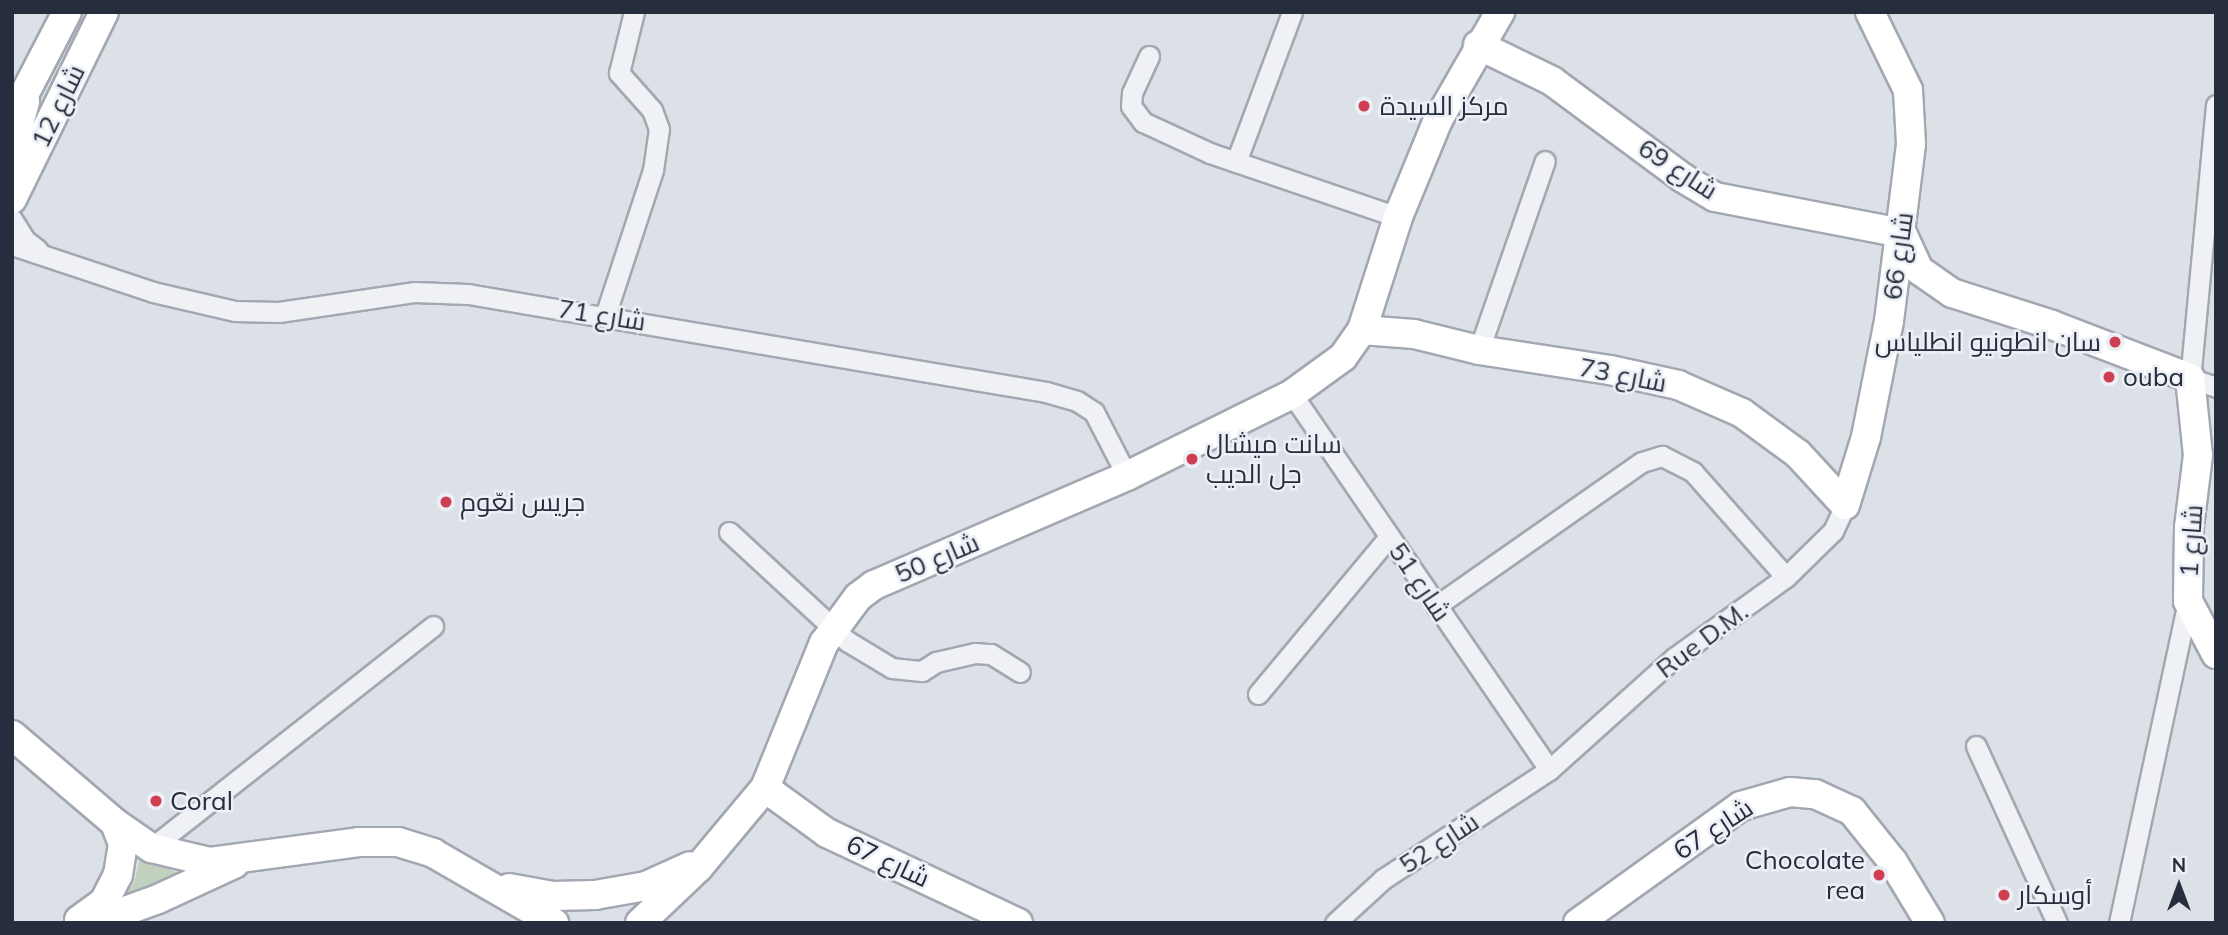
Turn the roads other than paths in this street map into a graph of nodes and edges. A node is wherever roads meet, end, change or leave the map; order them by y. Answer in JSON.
{"nodes":[{"id":1,"x":67,"y":12,"type":"edge"},
{"id":2,"x":104,"y":12,"type":"edge"},
{"id":3,"x":634,"y":12,"type":"edge"},
{"id":4,"x":1292,"y":12,"type":"edge"},
{"id":5,"x":1500,"y":12,"type":"edge"},
{"id":6,"x":1870,"y":12,"type":"edge"},
{"id":7,"x":1478,"y":45,"type":"junction"},
{"id":8,"x":1149,"y":56,"type":"dead end"},
{"id":9,"x":27,"y":89,"type":"junction"},
{"id":10,"x":2216,"y":105,"type":"edge"},
{"id":11,"x":12,"y":118,"type":"edge"},
{"id":12,"x":12,"y":149,"type":"edge"},
{"id":13,"x":1545,"y":161,"type":"dead end"},
{"id":14,"x":1236,"y":162,"type":"junction"},
{"id":15,"x":12,"y":199,"type":"edge"},
{"id":16,"x":1398,"y":217,"type":"junction"},
{"id":17,"x":12,"y":219,"type":"edge"},
{"id":18,"x":1902,"y":233,"type":"junction"},
{"id":19,"x":12,"y":245,"type":"edge"},
{"id":20,"x":39,"y":251,"type":"junction"},
{"id":21,"x":1376,"y":295,"type":"junction"},
{"id":22,"x":606,"y":316,"type":"junction"},
{"id":23,"x":1362,"y":330,"type":"junction"},
{"id":24,"x":1414,"y":334,"type":"junction"},
{"id":25,"x":1479,"y":350,"type":"junction"},
{"id":26,"x":2203,"y":382,"type":"edge"},
{"id":27,"x":1292,"y":394,"type":"junction"},
{"id":28,"x":1127,"y":476,"type":"junction"},
{"id":29,"x":1845,"y":505,"type":"junction"},
{"id":30,"x":729,"y":532,"type":"dead end"},
{"id":31,"x":1390,"y":537,"type":"junction"},
{"id":32,"x":1787,"y":577,"type":"junction"},
{"id":33,"x":2188,"y":601,"type":"junction"},
{"id":34,"x":1437,"y":606,"type":"junction"},
{"id":35,"x":433,"y":626,"type":"dead end"},
{"id":36,"x":832,"y":627,"type":"junction"},
{"id":37,"x":2216,"y":654,"type":"edge"},
{"id":38,"x":1020,"y":672,"type":"dead end"},
{"id":39,"x":1258,"y":694,"type":"dead end"},
{"id":40,"x":12,"y":735,"type":"edge"},
{"id":41,"x":1976,"y":746,"type":"dead end"},
{"id":42,"x":1549,"y":770,"type":"junction"},
{"id":43,"x":765,"y":788,"type":"junction"},
{"id":44,"x":115,"y":823,"type":"junction"},
{"id":45,"x":717,"y":846,"type":"junction"},
{"id":46,"x":151,"y":848,"type":"junction"},
{"id":47,"x":247,"y":859,"type":"junction"},
{"id":48,"x":463,"y":870,"type":"junction"},
{"id":49,"x":75,"y":923,"type":"edge"},
{"id":50,"x":92,"y":923,"type":"edge"},
{"id":51,"x":554,"y":923,"type":"edge"},
{"id":52,"x":640,"y":923,"type":"edge"},
{"id":53,"x":1018,"y":923,"type":"edge"},
{"id":54,"x":1335,"y":923,"type":"edge"},
{"id":55,"x":1578,"y":923,"type":"edge"},
{"id":56,"x":1930,"y":923,"type":"edge"},
{"id":57,"x":2057,"y":923,"type":"edge"},
{"id":58,"x":2119,"y":923,"type":"edge"}],
"edges":[{"from":1,"to":9,"type":"street","name":"شارع 12"},
{"from":2,"to":15,"type":"street","name":"شارع 12"},
{"from":3,"to":22,"type":"street"},
{"from":4,"to":14,"type":"street"},
{"from":5,"to":7,"type":"street","name":"شارع 50"},
{"from":6,"to":18,"type":"street","name":"شارع 66"},
{"from":7,"to":16,"type":"street","name":"شارع 50"},
{"from":7,"to":18,"type":"street","name":"شارع 69"},
{"from":8,"to":14,"type":"street"},
{"from":9,"to":11,"type":"street","name":"شارع 12"},
{"from":9,"to":12,"type":"street"},
{"from":10,"to":26,"type":"street"},
{"from":13,"to":25,"type":"street"},
{"from":14,"to":16,"type":"street"},
{"from":16,"to":21,"type":"street","name":"شارع 50"},
{"from":17,"to":20,"type":"street","name":"شارع 71"},
{"from":18,"to":26,"type":"street"},
{"from":18,"to":29,"type":"street","name":"شارع 66"},
{"from":19,"to":20,"type":"street","name":"شارع 71"},
{"from":20,"to":22,"type":"street","name":"شارع 71"},
{"from":21,"to":23,"type":"street","name":"شارع 50"},
{"from":21,"to":24,"type":"street"},
{"from":22,"to":28,"type":"street","name":"شارع 71"},
{"from":23,"to":24,"type":"street","name":"شارع 73"},
{"from":23,"to":27,"type":"street","name":"شارع 50"},
{"from":24,"to":25,"type":"street","name":"شارع 73"},
{"from":25,"to":29,"type":"street","name":"شارع 73"},
{"from":26,"to":33,"type":"street","name":"شارع 1"},
{"from":27,"to":28,"type":"street","name":"شارع 50"},
{"from":27,"to":31,"type":"street","name":"شارع 51"},
{"from":28,"to":36,"type":"street","name":"شارع 50"},
{"from":29,"to":32,"type":"street","name":"Rue D.M."},
{"from":30,"to":36,"type":"street"},
{"from":31,"to":34,"type":"street","name":"شارع 51"},
{"from":31,"to":39,"type":"street"},
{"from":32,"to":34,"type":"street"},
{"from":32,"to":42,"type":"street","name":"Rue D.M."},
{"from":33,"to":37,"type":"street","name":"شارع 1"},
{"from":33,"to":58,"type":"street"},
{"from":34,"to":42,"type":"street","name":"شارع 51"},
{"from":35,"to":46,"type":"street"},
{"from":36,"to":38,"type":"street"},
{"from":36,"to":43,"type":"street","name":"شارع 50"},
{"from":40,"to":44,"type":"street"},
{"from":41,"to":57,"type":"street"},
{"from":42,"to":54,"type":"street","name":"شارع 52"},
{"from":43,"to":45,"type":"street","name":"شارع 50"},
{"from":43,"to":53,"type":"street","name":"شارع 67"},
{"from":44,"to":46,"type":"street"},
{"from":44,"to":49,"type":"street"},
{"from":45,"to":48,"type":"street"},
{"from":45,"to":52,"type":"street","name":"شارع 50"},
{"from":46,"to":47,"type":"street"},
{"from":47,"to":48,"type":"street"},
{"from":47,"to":50,"type":"street"},
{"from":48,"to":51,"type":"street"},
{"from":55,"to":56,"type":"street","name":"شارع 67"}]}
